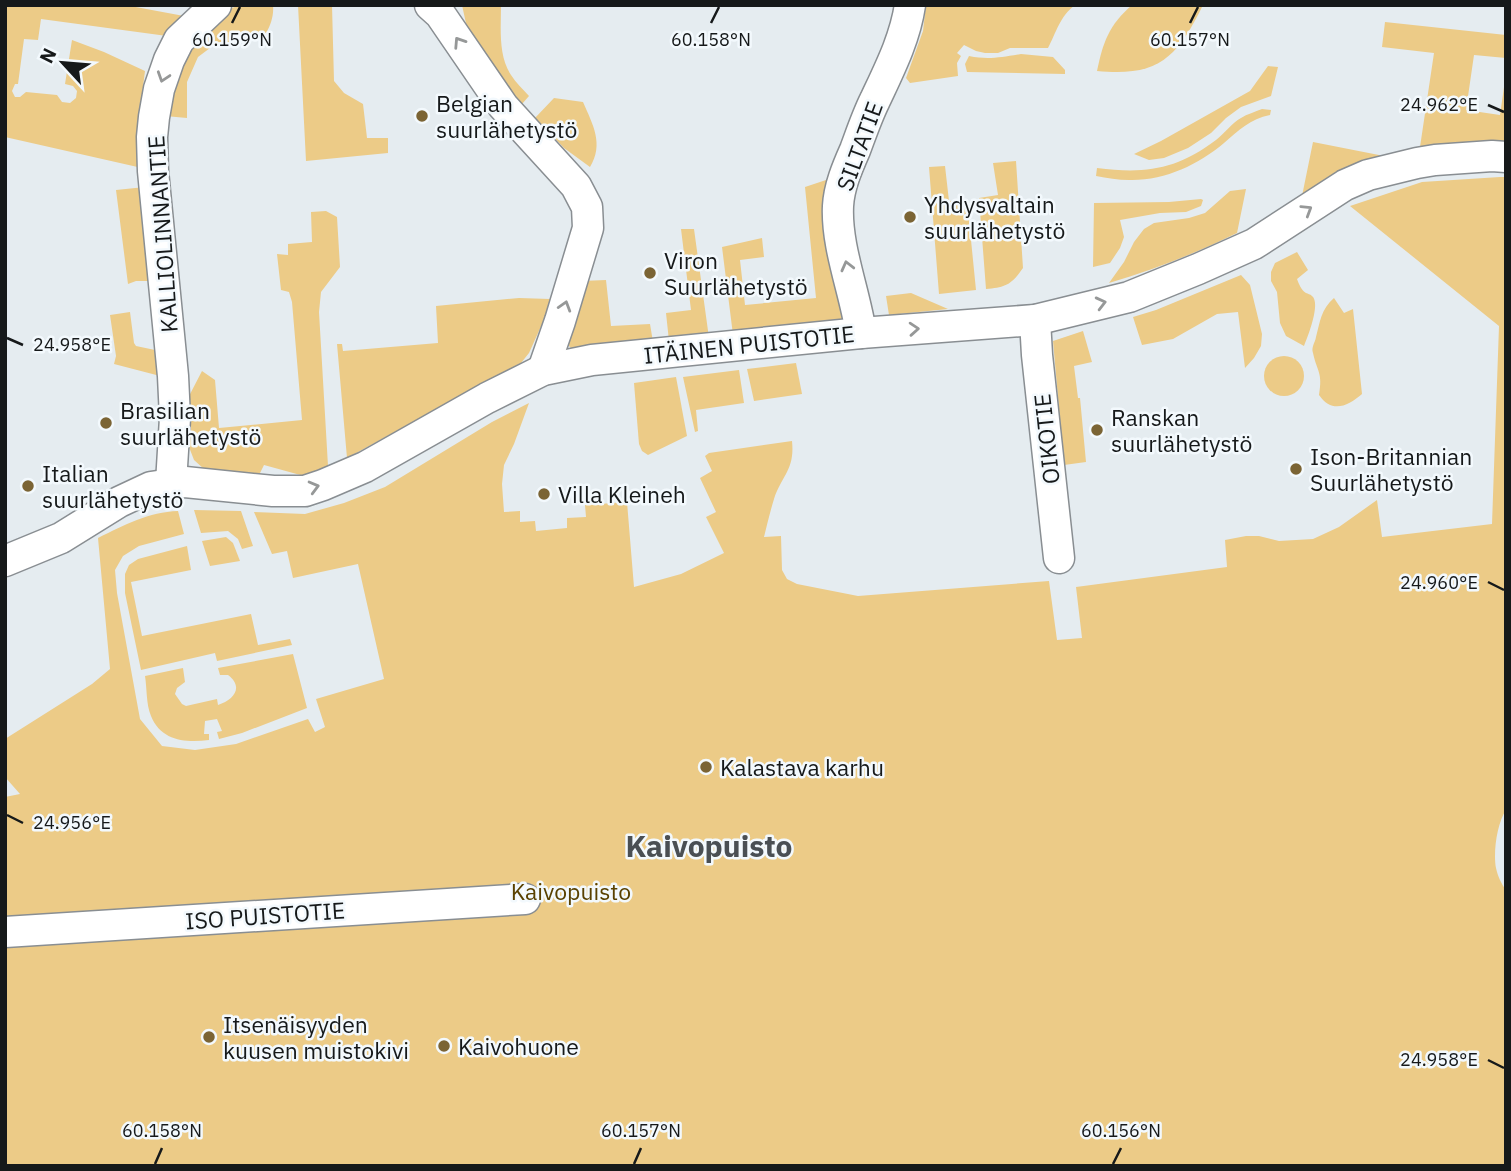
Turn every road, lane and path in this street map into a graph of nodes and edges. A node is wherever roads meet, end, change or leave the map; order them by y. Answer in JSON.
{"nodes":[{"id":1,"x":216,"y":5,"type":"edge"},
{"id":2,"x":429,"y":5,"type":"edge"},
{"id":3,"x":910,"y":5,"type":"edge"},
{"id":4,"x":1506,"y":157,"type":"edge"},
{"id":5,"x":1035,"y":320,"type":"junction"},
{"id":6,"x":861,"y":333,"type":"junction"},
{"id":7,"x":543,"y":370,"type":"junction"},
{"id":8,"x":171,"y":483,"type":"junction"},
{"id":9,"x":1059,"y":558,"type":"dead end"},
{"id":10,"x":5,"y":561,"type":"edge"},
{"id":11,"x":525,"y":899,"type":"dead end"},
{"id":12,"x":5,"y":932,"type":"edge"}],
"edges":[{"from":1,"to":8,"type":"street","name":"KALLIOLINNANTIE","one_way":true},
{"from":7,"to":2,"type":"street","one_way":true},
{"from":6,"to":3,"type":"street","name":"SILTATIE","one_way":true},
{"from":5,"to":4,"type":"street","name":"ITÄINEN PUISTOTIE","one_way":true},
{"from":6,"to":5,"type":"street","name":"ITÄINEN PUISTOTIE","one_way":true},
{"from":5,"to":9,"type":"street","name":"OIKOTIE"},
{"from":6,"to":7,"type":"street","name":"ITÄINEN PUISTOTIE"},
{"from":8,"to":7,"type":"street","name":"ITÄINEN PUISTOTIE","one_way":true},
{"from":8,"to":10,"type":"street","name":"ITÄINEN PUISTOTIE"},
{"from":11,"to":12,"type":"street","name":"ISO PUISTOTIE"}]}
